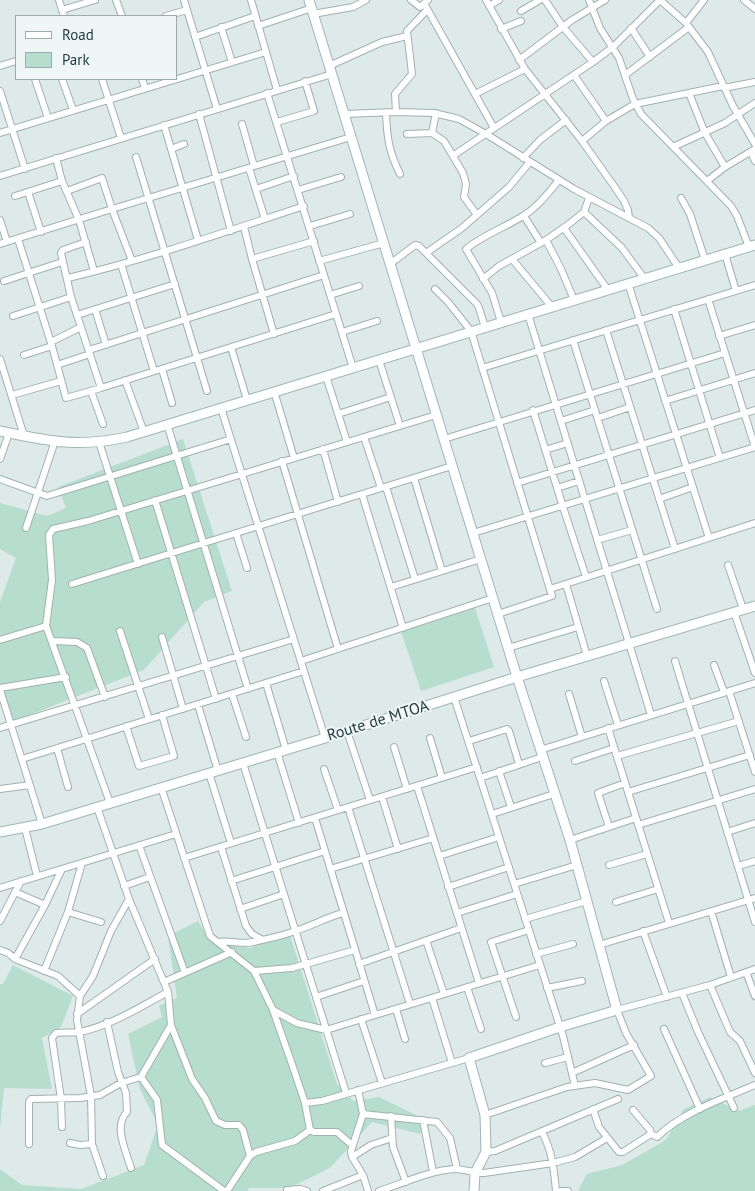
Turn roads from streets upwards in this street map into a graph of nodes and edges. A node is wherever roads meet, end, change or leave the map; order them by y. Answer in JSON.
{"nodes":[{"id":1,"x":59,"y":0,"type":"edge"},
{"id":2,"x":95,"y":0,"type":"edge"},
{"id":3,"x":116,"y":0,"type":"edge"},
{"id":4,"x":184,"y":0,"type":"edge"},
{"id":5,"x":251,"y":0,"type":"edge"},
{"id":6,"x":366,"y":0,"type":"edge"},
{"id":7,"x":412,"y":0,"type":"edge"},
{"id":8,"x":499,"y":0,"type":"edge"},
{"id":9,"x":540,"y":0,"type":"edge"},
{"id":10,"x":545,"y":0,"type":"edge"},
{"id":11,"x":588,"y":0,"type":"edge"},
{"id":12,"x":605,"y":0,"type":"edge"},
{"id":13,"x":660,"y":0,"type":"edge"},
{"id":14,"x":704,"y":0,"type":"edge"},
{"id":15,"x":744,"y":0,"type":"edge"},
{"id":16,"x":356,"y":3,"type":"edge"},
{"id":17,"x":487,"y":3,"type":"edge"},
{"id":18,"x":427,"y":5,"type":"edge"},
{"id":19,"x":311,"y":7,"type":"edge"},
{"id":20,"x":592,"y":8,"type":"junction"},
{"id":21,"x":755,"y":9,"type":"edge"},
{"id":22,"x":187,"y":10,"type":"junction"},
{"id":23,"x":521,"y":11,"type":"dead end"},
{"id":24,"x":63,"y":13,"type":"edge"},
{"id":25,"x":122,"y":15,"type":"edge"},
{"id":26,"x":170,"y":15,"type":"edge"},
{"id":27,"x":255,"y":16,"type":"junction"},
{"id":28,"x":521,"y":21,"type":"dead end"},
{"id":29,"x":688,"y":25,"type":"junction"},
{"id":30,"x":258,"y":26,"type":"junction"},
{"id":31,"x":222,"y":27,"type":"junction"},
{"id":32,"x":562,"y":27,"type":"junction"},
{"id":33,"x":631,"y":28,"type":"junction"},
{"id":34,"x":501,"y":29,"type":"junction"},
{"id":35,"x":195,"y":36,"type":"junction"},
{"id":36,"x":407,"y":36,"type":"junction"},
{"id":37,"x":613,"y":47,"type":"junction"},
{"id":38,"x":266,"y":52,"type":"junction"},
{"id":39,"x":650,"y":57,"type":"junction"},
{"id":40,"x":519,"y":60,"type":"junction"},
{"id":41,"x":15,"y":61,"type":"edge"},
{"id":42,"x":232,"y":62,"type":"junction"},
{"id":43,"x":593,"y":62,"type":"junction"},
{"id":44,"x":0,"y":66,"type":"edge"},
{"id":45,"x":524,"y":69,"type":"junction"},
{"id":46,"x":205,"y":70,"type":"junction"},
{"id":47,"x":331,"y":70,"type":"junction"},
{"id":48,"x":625,"y":75,"type":"junction"},
{"id":49,"x":574,"y":76,"type":"junction"},
{"id":50,"x":178,"y":78,"type":"edge"},
{"id":51,"x":36,"y":80,"type":"edge"},
{"id":52,"x":62,"y":80,"type":"edge"},
{"id":53,"x":102,"y":80,"type":"edge"},
{"id":54,"x":142,"y":80,"type":"edge"},
{"id":55,"x":170,"y":80,"type":"edge"},
{"id":56,"x":305,"y":81,"type":"junction"},
{"id":57,"x":755,"y":82,"type":"edge"},
{"id":58,"x":724,"y":87,"type":"junction"},
{"id":59,"x":145,"y":88,"type":"junction"},
{"id":60,"x":276,"y":90,"type":"junction"},
{"id":61,"x":0,"y":91,"type":"edge"},
{"id":62,"x":689,"y":92,"type":"junction"},
{"id":63,"x":267,"y":93,"type":"junction"},
{"id":64,"x":475,"y":94,"type":"junction"},
{"id":65,"x":545,"y":95,"type":"junction"},
{"id":66,"x":108,"y":100,"type":"junction"},
{"id":67,"x":755,"y":103,"type":"edge"},
{"id":68,"x":635,"y":104,"type":"junction"},
{"id":69,"x":217,"y":109,"type":"junction"},
{"id":70,"x":73,"y":110,"type":"junction"},
{"id":71,"x":396,"y":112,"type":"junction"},
{"id":72,"x":386,"y":113,"type":"junction"},
{"id":73,"x":436,"y":113,"type":"junction"},
{"id":74,"x":199,"y":114,"type":"junction"},
{"id":75,"x":344,"y":114,"type":"junction"},
{"id":76,"x":738,"y":114,"type":"junction"},
{"id":77,"x":48,"y":118,"type":"junction"},
{"id":78,"x":566,"y":120,"type":"junction"},
{"id":79,"x":606,"y":121,"type":"junction"},
{"id":80,"x":277,"y":122,"type":"junction"},
{"id":81,"x":242,"y":124,"type":"dead end"},
{"id":82,"x":164,"y":125,"type":"junction"},
{"id":83,"x":494,"y":128,"type":"junction"},
{"id":84,"x":12,"y":129,"type":"junction"},
{"id":85,"x":0,"y":133,"type":"edge"},
{"id":86,"x":432,"y":133,"type":"junction"},
{"id":87,"x":705,"y":133,"type":"junction"},
{"id":88,"x":407,"y":134,"type":"dead end"},
{"id":89,"x":486,"y":134,"type":"junction"},
{"id":90,"x":351,"y":137,"type":"junction"},
{"id":91,"x":121,"y":138,"type":"junction"},
{"id":92,"x":582,"y":141,"type":"junction"},
{"id":93,"x":184,"y":144,"type":"dead end"},
{"id":94,"x":755,"y":144,"type":"edge"},
{"id":95,"x":672,"y":147,"type":"junction"},
{"id":96,"x":171,"y":148,"type":"junction"},
{"id":97,"x":753,"y":151,"type":"edge"},
{"id":98,"x":454,"y":155,"type":"junction"},
{"id":99,"x":288,"y":156,"type":"junction"},
{"id":100,"x":136,"y":157,"type":"dead end"},
{"id":101,"x":56,"y":158,"type":"junction"},
{"id":102,"x":526,"y":160,"type":"junction"},
{"id":103,"x":755,"y":161,"type":"edge"},
{"id":104,"x":252,"y":167,"type":"junction"},
{"id":105,"x":725,"y":167,"type":"junction"},
{"id":106,"x":24,"y":169,"type":"junction"},
{"id":107,"x":400,"y":174,"type":"dead end"},
{"id":108,"x":0,"y":176,"type":"edge"},
{"id":109,"x":294,"y":176,"type":"junction"},
{"id":110,"x":341,"y":177,"type":"dead end"},
{"id":111,"x":217,"y":178,"type":"junction"},
{"id":112,"x":559,"y":180,"type":"junction"},
{"id":113,"x":706,"y":180,"type":"junction"},
{"id":114,"x":62,"y":181,"type":"junction"},
{"id":115,"x":183,"y":188,"type":"junction"},
{"id":116,"x":256,"y":189,"type":"junction"},
{"id":117,"x":298,"y":190,"type":"junction"},
{"id":118,"x":67,"y":191,"type":"junction"},
{"id":119,"x":28,"y":192,"type":"junction"},
{"id":120,"x":15,"y":196,"type":"dead end"},
{"id":121,"x":589,"y":198,"type":"junction"},
{"id":122,"x":681,"y":198,"type":"dead end"},
{"id":123,"x":148,"y":199,"type":"junction"},
{"id":124,"x":304,"y":206,"type":"junction"},
{"id":125,"x":112,"y":209,"type":"junction"},
{"id":126,"x":584,"y":212,"type":"junction"},
{"id":127,"x":350,"y":214,"type":"dead end"},
{"id":128,"x":477,"y":215,"type":"junction"},
{"id":129,"x":524,"y":216,"type":"junction"},
{"id":130,"x":629,"y":218,"type":"junction"},
{"id":131,"x":265,"y":219,"type":"junction"},
{"id":132,"x":0,"y":220,"type":"edge"},
{"id":133,"x":79,"y":220,"type":"junction"},
{"id":134,"x":310,"y":226,"type":"junction"},
{"id":135,"x":244,"y":227,"type":"junction"},
{"id":136,"x":564,"y":228,"type":"junction"},
{"id":137,"x":231,"y":231,"type":"junction"},
{"id":138,"x":41,"y":232,"type":"junction"},
{"id":139,"x":18,"y":239,"type":"junction"},
{"id":140,"x":198,"y":240,"type":"junction"},
{"id":141,"x":314,"y":241,"type":"junction"},
{"id":142,"x":86,"y":242,"type":"junction"},
{"id":143,"x":544,"y":242,"type":"junction"},
{"id":144,"x":3,"y":243,"type":"edge"},
{"id":145,"x":384,"y":243,"type":"junction"},
{"id":146,"x":752,"y":246,"type":"edge"},
{"id":147,"x":164,"y":250,"type":"junction"},
{"id":148,"x":426,"y":253,"type":"junction"},
{"id":149,"x":725,"y":254,"type":"junction"},
{"id":150,"x":252,"y":259,"type":"junction"},
{"id":151,"x":512,"y":259,"type":"junction"},
{"id":152,"x":705,"y":260,"type":"junction"},
{"id":153,"x":132,"y":261,"type":"junction"},
{"id":154,"x":319,"y":261,"type":"junction"},
{"id":155,"x":62,"y":262,"type":"junction"},
{"id":156,"x":121,"y":264,"type":"junction"},
{"id":157,"x":390,"y":264,"type":"junction"},
{"id":158,"x":679,"y":268,"type":"junction"},
{"id":159,"x":94,"y":272,"type":"junction"},
{"id":160,"x":29,"y":273,"type":"junction"},
{"id":161,"x":324,"y":275,"type":"junction"},
{"id":162,"x":68,"y":278,"type":"junction"},
{"id":163,"x":644,"y":278,"type":"junction"},
{"id":164,"x":483,"y":279,"type":"junction"},
{"id":165,"x":4,"y":281,"type":"dead end"},
{"id":166,"x":175,"y":284,"type":"junction"},
{"id":167,"x":628,"y":284,"type":"junction"},
{"id":168,"x":755,"y":285,"type":"edge"},
{"id":169,"x":359,"y":286,"type":"dead end"},
{"id":170,"x":436,"y":289,"type":"dead end"},
{"id":171,"x":608,"y":290,"type":"junction"},
{"id":172,"x":736,"y":290,"type":"junction"},
{"id":173,"x":263,"y":294,"type":"junction"},
{"id":174,"x":330,"y":295,"type":"junction"},
{"id":175,"x":71,"y":297,"type":"junction"},
{"id":176,"x":131,"y":298,"type":"junction"},
{"id":177,"x":708,"y":299,"type":"junction"},
{"id":178,"x":574,"y":300,"type":"junction"},
{"id":179,"x":552,"y":307,"type":"junction"},
{"id":180,"x":40,"y":308,"type":"junction"},
{"id":181,"x":95,"y":309,"type":"junction"},
{"id":182,"x":674,"y":309,"type":"junction"},
{"id":183,"x":336,"y":314,"type":"junction"},
{"id":184,"x":528,"y":314,"type":"junction"},
{"id":185,"x":77,"y":315,"type":"junction"},
{"id":186,"x":13,"y":316,"type":"dead end"},
{"id":187,"x":185,"y":319,"type":"junction"},
{"id":188,"x":639,"y":320,"type":"junction"},
{"id":189,"x":376,"y":321,"type":"dead end"},
{"id":190,"x":501,"y":322,"type":"junction"},
{"id":191,"x":755,"y":325,"type":"edge"},
{"id":192,"x":81,"y":327,"type":"junction"},
{"id":193,"x":485,"y":327,"type":"junction"},
{"id":194,"x":606,"y":330,"type":"junction"},
{"id":195,"x":342,"y":332,"type":"junction"},
{"id":196,"x":471,"y":332,"type":"junction"},
{"id":197,"x":142,"y":333,"type":"junction"},
{"id":198,"x":274,"y":334,"type":"junction"},
{"id":199,"x":719,"y":336,"type":"junction"},
{"id":200,"x":573,"y":340,"type":"junction"},
{"id":201,"x":51,"y":344,"type":"junction"},
{"id":202,"x":106,"y":345,"type":"junction"},
{"id":203,"x":231,"y":347,"type":"junction"},
{"id":204,"x":416,"y":348,"type":"junction"},
{"id":205,"x":539,"y":350,"type":"junction"},
{"id":206,"x":90,"y":352,"type":"junction"},
{"id":207,"x":725,"y":353,"type":"junction"},
{"id":208,"x":24,"y":355,"type":"dead end"},
{"id":209,"x":197,"y":358,"type":"junction"},
{"id":210,"x":0,"y":359,"type":"edge"},
{"id":211,"x":379,"y":360,"type":"junction"},
{"id":212,"x":691,"y":363,"type":"junction"},
{"id":213,"x":57,"y":365,"type":"junction"},
{"id":214,"x":352,"y":368,"type":"junction"},
{"id":215,"x":482,"y":368,"type":"junction"},
{"id":216,"x":162,"y":369,"type":"junction"},
{"id":217,"x":154,"y":371,"type":"junction"},
{"id":218,"x":656,"y":373,"type":"junction"},
{"id":219,"x":755,"y":373,"type":"edge"},
{"id":220,"x":326,"y":376,"type":"junction"},
{"id":221,"x":125,"y":380,"type":"junction"},
{"id":222,"x":733,"y":380,"type":"junction"},
{"id":223,"x":61,"y":381,"type":"junction"},
{"id":224,"x":623,"y":383,"type":"junction"},
{"id":225,"x":101,"y":388,"type":"junction"},
{"id":226,"x":208,"y":390,"type":"dead end"},
{"id":227,"x":699,"y":390,"type":"junction"},
{"id":228,"x":91,"y":391,"type":"junction"},
{"id":229,"x":274,"y":392,"type":"junction"},
{"id":230,"x":590,"y":393,"type":"junction"},
{"id":231,"x":12,"y":395,"type":"junction"},
{"id":232,"x":391,"y":397,"type":"junction"},
{"id":233,"x":247,"y":400,"type":"junction"},
{"id":234,"x":665,"y":400,"type":"junction"},
{"id":235,"x":172,"y":403,"type":"dead end"},
{"id":236,"x":555,"y":404,"type":"junction"},
{"id":237,"x":630,"y":407,"type":"junction"},
{"id":238,"x":221,"y":408,"type":"junction"},
{"id":239,"x":533,"y":410,"type":"junction"},
{"id":240,"x":595,"y":410,"type":"junction"},
{"id":241,"x":755,"y":410,"type":"edge"},
{"id":242,"x":744,"y":413,"type":"junction"},
{"id":243,"x":338,"y":414,"type":"junction"},
{"id":244,"x":436,"y":415,"type":"junction"},
{"id":245,"x":598,"y":418,"type":"junction"},
{"id":246,"x":560,"y":421,"type":"junction"},
{"id":247,"x":498,"y":422,"type":"junction"},
{"id":248,"x":103,"y":424,"type":"dead end"},
{"id":249,"x":167,"y":424,"type":"junction"},
{"id":250,"x":710,"y":424,"type":"junction"},
{"id":251,"x":400,"y":426,"type":"junction"},
{"id":252,"x":4,"y":432,"type":"edge"},
{"id":253,"x":144,"y":432,"type":"junction"},
{"id":254,"x":676,"y":434,"type":"junction"},
{"id":255,"x":24,"y":436,"type":"junction"},
{"id":256,"x":364,"y":437,"type":"junction"},
{"id":257,"x":231,"y":439,"type":"junction"},
{"id":258,"x":444,"y":439,"type":"junction"},
{"id":259,"x":55,"y":442,"type":"junction"},
{"id":260,"x":99,"y":442,"type":"junction"},
{"id":261,"x":347,"y":442,"type":"junction"},
{"id":262,"x":568,"y":443,"type":"junction"},
{"id":263,"x":642,"y":444,"type":"junction"},
{"id":264,"x":755,"y":447,"type":"edge"},
{"id":265,"x":323,"y":449,"type":"junction"},
{"id":266,"x":545,"y":450,"type":"junction"},
{"id":267,"x":609,"y":454,"type":"junction"},
{"id":268,"x":177,"y":456,"type":"junction"},
{"id":269,"x":294,"y":458,"type":"junction"},
{"id":270,"x":720,"y":458,"type":"junction"},
{"id":271,"x":0,"y":459,"type":"edge"},
{"id":272,"x":282,"y":461,"type":"junction"},
{"id":273,"x":574,"y":465,"type":"junction"},
{"id":274,"x":452,"y":466,"type":"junction"},
{"id":275,"x":687,"y":468,"type":"junction"},
{"id":276,"x":552,"y":472,"type":"junction"},
{"id":277,"x":242,"y":474,"type":"junction"},
{"id":278,"x":110,"y":476,"type":"junction"},
{"id":279,"x":414,"y":478,"type":"junction"},
{"id":280,"x":653,"y":478,"type":"junction"},
{"id":281,"x":0,"y":479,"type":"edge"},
{"id":282,"x":579,"y":481,"type":"junction"},
{"id":283,"x":517,"y":483,"type":"junction"},
{"id":284,"x":693,"y":487,"type":"junction"},
{"id":285,"x":384,"y":488,"type":"junction"},
{"id":286,"x":557,"y":488,"type":"junction"},
{"id":287,"x":619,"y":488,"type":"junction"},
{"id":288,"x":187,"y":490,"type":"junction"},
{"id":289,"x":38,"y":492,"type":"junction"},
{"id":290,"x":362,"y":494,"type":"junction"},
{"id":291,"x":659,"y":499,"type":"junction"},
{"id":292,"x":155,"y":500,"type":"junction"},
{"id":293,"x":585,"y":500,"type":"junction"},
{"id":294,"x":338,"y":502,"type":"junction"},
{"id":295,"x":563,"y":507,"type":"junction"},
{"id":296,"x":120,"y":510,"type":"junction"},
{"id":297,"x":298,"y":514,"type":"junction"},
{"id":298,"x":528,"y":517,"type":"junction"},
{"id":299,"x":755,"y":523,"type":"edge"},
{"id":300,"x":258,"y":526,"type":"junction"},
{"id":301,"x":26,"y":528,"type":"dead end"},
{"id":302,"x":632,"y":530,"type":"junction"},
{"id":303,"x":236,"y":533,"type":"junction"},
{"id":304,"x":473,"y":533,"type":"junction"},
{"id":305,"x":709,"y":538,"type":"junction"},
{"id":306,"x":597,"y":540,"type":"junction"},
{"id":307,"x":204,"y":544,"type":"junction"},
{"id":308,"x":675,"y":549,"type":"junction"},
{"id":309,"x":172,"y":553,"type":"junction"},
{"id":310,"x":481,"y":559,"type":"junction"},
{"id":311,"x":642,"y":559,"type":"junction"},
{"id":312,"x":138,"y":564,"type":"junction"},
{"id":313,"x":728,"y":565,"type":"dead end"},
{"id":314,"x":248,"y":568,"type":"dead end"},
{"id":315,"x":442,"y":571,"type":"junction"},
{"id":316,"x":606,"y":571,"type":"junction"},
{"id":317,"x":586,"y":577,"type":"junction"},
{"id":318,"x":415,"y":580,"type":"junction"},
{"id":319,"x":72,"y":584,"type":"dead end"},
{"id":320,"x":566,"y":584,"type":"junction"},
{"id":321,"x":391,"y":587,"type":"junction"},
{"id":322,"x":550,"y":588,"type":"junction"},
{"id":323,"x":492,"y":598,"type":"junction"},
{"id":324,"x":755,"y":606,"type":"edge"},
{"id":325,"x":657,"y":608,"type":"dead end"},
{"id":326,"x":739,"y":611,"type":"junction"},
{"id":327,"x":498,"y":614,"type":"junction"},
{"id":328,"x":46,"y":626,"type":"junction"},
{"id":329,"x":578,"y":626,"type":"junction"},
{"id":330,"x":403,"y":628,"type":"junction"},
{"id":331,"x":120,"y":631,"type":"dead end"},
{"id":332,"x":162,"y":637,"type":"dead end"},
{"id":333,"x":294,"y":639,"type":"junction"},
{"id":334,"x":0,"y":640,"type":"edge"},
{"id":335,"x":52,"y":640,"type":"junction"},
{"id":336,"x":629,"y":643,"type":"junction"},
{"id":337,"x":508,"y":648,"type":"junction"},
{"id":338,"x":338,"y":649,"type":"junction"},
{"id":339,"x":238,"y":656,"type":"junction"},
{"id":340,"x":586,"y":656,"type":"junction"},
{"id":341,"x":301,"y":661,"type":"junction"},
{"id":342,"x":675,"y":661,"type":"dead end"},
{"id":343,"x":714,"y":665,"type":"dead end"},
{"id":344,"x":206,"y":666,"type":"junction"},
{"id":345,"x":304,"y":671,"type":"junction"},
{"id":346,"x":755,"y":673,"type":"edge"},
{"id":347,"x":173,"y":676,"type":"junction"},
{"id":348,"x":66,"y":677,"type":"junction"},
{"id":349,"x":517,"y":677,"type":"junction"},
{"id":350,"x":604,"y":681,"type":"dead end"},
{"id":351,"x":266,"y":683,"type":"junction"},
{"id":352,"x":755,"y":683,"type":"edge"},
{"id":353,"x":138,"y":686,"type":"junction"},
{"id":354,"x":0,"y":689,"type":"edge"},
{"id":355,"x":248,"y":689,"type":"junction"},
{"id":356,"x":727,"y":691,"type":"junction"},
{"id":357,"x":232,"y":694,"type":"junction"},
{"id":358,"x":569,"y":694,"type":"dead end"},
{"id":359,"x":105,"y":696,"type":"junction"},
{"id":360,"x":454,"y":697,"type":"junction"},
{"id":361,"x":216,"y":699,"type":"junction"},
{"id":362,"x":198,"y":704,"type":"junction"},
{"id":363,"x":688,"y":704,"type":"junction"},
{"id":364,"x":76,"y":706,"type":"junction"},
{"id":365,"x":183,"y":709,"type":"junction"},
{"id":366,"x":162,"y":715,"type":"junction"},
{"id":367,"x":651,"y":715,"type":"junction"},
{"id":368,"x":149,"y":719,"type":"junction"},
{"id":369,"x":739,"y":721,"type":"junction"},
{"id":370,"x":11,"y":725,"type":"junction"},
{"id":371,"x":618,"y":725,"type":"junction"},
{"id":372,"x":126,"y":726,"type":"junction"},
{"id":373,"x":0,"y":728,"type":"edge"},
{"id":374,"x":608,"y":728,"type":"junction"},
{"id":375,"x":347,"y":731,"type":"junction"},
{"id":376,"x":697,"y":733,"type":"junction"},
{"id":377,"x":582,"y":737,"type":"junction"},
{"id":378,"x":87,"y":738,"type":"junction"},
{"id":379,"x":246,"y":738,"type":"dead end"},
{"id":380,"x":325,"y":738,"type":"junction"},
{"id":381,"x":430,"y":738,"type":"dead end"},
{"id":382,"x":468,"y":741,"type":"junction"},
{"id":383,"x":394,"y":747,"type":"dead end"},
{"id":384,"x":57,"y":748,"type":"junction"},
{"id":385,"x":614,"y":748,"type":"junction"},
{"id":386,"x":281,"y":751,"type":"junction"},
{"id":387,"x":541,"y":753,"type":"junction"},
{"id":388,"x":750,"y":755,"type":"junction"},
{"id":389,"x":617,"y":756,"type":"junction"},
{"id":390,"x":22,"y":760,"type":"junction"},
{"id":391,"x":575,"y":761,"type":"dead end"},
{"id":392,"x":243,"y":763,"type":"junction"},
{"id":393,"x":519,"y":764,"type":"junction"},
{"id":394,"x":477,"y":767,"type":"junction"},
{"id":395,"x":708,"y":768,"type":"junction"},
{"id":396,"x":324,"y":769,"type":"dead end"},
{"id":397,"x":499,"y":771,"type":"junction"},
{"id":398,"x":213,"y":772,"type":"junction"},
{"id":399,"x":755,"y":772,"type":"edge"},
{"id":400,"x":442,"y":778,"type":"junction"},
{"id":401,"x":480,"y":778,"type":"junction"},
{"id":402,"x":625,"y":784,"type":"junction"},
{"id":403,"x":30,"y":785,"type":"junction"},
{"id":404,"x":417,"y":786,"type":"junction"},
{"id":405,"x":68,"y":787,"type":"dead end"},
{"id":406,"x":161,"y":787,"type":"junction"},
{"id":407,"x":0,"y":789,"type":"edge"},
{"id":408,"x":407,"y":789,"type":"junction"},
{"id":409,"x":755,"y":789,"type":"edge"},
{"id":410,"x":628,"y":792,"type":"junction"},
{"id":411,"x":554,"y":794,"type":"junction"},
{"id":412,"x":382,"y":797,"type":"junction"},
{"id":413,"x":370,"y":800,"type":"junction"},
{"id":414,"x":718,"y":801,"type":"junction"},
{"id":415,"x":110,"y":803,"type":"junction"},
{"id":416,"x":97,"y":807,"type":"junction"},
{"id":417,"x":348,"y":807,"type":"junction"},
{"id":418,"x":511,"y":807,"type":"junction"},
{"id":419,"x":338,"y":810,"type":"junction"},
{"id":420,"x":492,"y":814,"type":"junction"},
{"id":421,"x":315,"y":818,"type":"junction"},
{"id":422,"x":637,"y":822,"type":"junction"},
{"id":423,"x":299,"y":823,"type":"junction"},
{"id":424,"x":755,"y":823,"type":"edge"},
{"id":425,"x":42,"y":824,"type":"junction"},
{"id":426,"x":610,"y":827,"type":"junction"},
{"id":427,"x":24,"y":828,"type":"junction"},
{"id":428,"x":0,"y":832,"type":"edge"},
{"id":429,"x":727,"y":832,"type":"junction"},
{"id":430,"x":265,"y":833,"type":"junction"},
{"id":431,"x":176,"y":834,"type":"junction"},
{"id":432,"x":499,"y":837,"type":"junction"},
{"id":433,"x":433,"y":838,"type":"junction"},
{"id":434,"x":570,"y":840,"type":"junction"},
{"id":435,"x":231,"y":843,"type":"junction"},
{"id":436,"x":139,"y":846,"type":"junction"},
{"id":437,"x":221,"y":847,"type":"junction"},
{"id":438,"x":398,"y":849,"type":"junction"},
{"id":439,"x":325,"y":851,"type":"junction"},
{"id":440,"x":113,"y":853,"type":"junction"},
{"id":441,"x":647,"y":854,"type":"junction"},
{"id":442,"x":439,"y":856,"type":"junction"},
{"id":443,"x":184,"y":858,"type":"junction"},
{"id":444,"x":364,"y":859,"type":"junction"},
{"id":445,"x":755,"y":861,"type":"edge"},
{"id":446,"x":82,"y":862,"type":"junction"},
{"id":447,"x":577,"y":865,"type":"junction"},
{"id":448,"x":609,"y":866,"type":"dead end"},
{"id":449,"x":738,"y":866,"type":"junction"},
{"id":450,"x":275,"y":867,"type":"junction"},
{"id":451,"x":509,"y":867,"type":"junction"},
{"id":452,"x":62,"y":869,"type":"junction"},
{"id":453,"x":330,"y":869,"type":"junction"},
{"id":454,"x":37,"y":876,"type":"junction"},
{"id":455,"x":150,"y":877,"type":"junction"},
{"id":456,"x":20,"y":881,"type":"junction"},
{"id":457,"x":231,"y":881,"type":"junction"},
{"id":458,"x":514,"y":884,"type":"junction"},
{"id":459,"x":124,"y":886,"type":"junction"},
{"id":460,"x":448,"y":886,"type":"junction"},
{"id":461,"x":0,"y":888,"type":"edge"},
{"id":462,"x":658,"y":889,"type":"junction"},
{"id":463,"x":15,"y":892,"type":"junction"},
{"id":464,"x":284,"y":894,"type":"junction"},
{"id":465,"x":517,"y":894,"type":"junction"},
{"id":466,"x":129,"y":899,"type":"junction"},
{"id":467,"x":752,"y":899,"type":"edge"},
{"id":468,"x":587,"y":901,"type":"junction"},
{"id":469,"x":616,"y":902,"type":"dead end"},
{"id":470,"x":45,"y":905,"type":"junction"},
{"id":471,"x":240,"y":909,"type":"junction"},
{"id":472,"x":711,"y":911,"type":"junction"},
{"id":473,"x":68,"y":912,"type":"junction"},
{"id":474,"x":343,"y":913,"type":"junction"},
{"id":475,"x":457,"y":913,"type":"junction"},
{"id":476,"x":525,"y":918,"type":"junction"},
{"id":477,"x":0,"y":921,"type":"edge"},
{"id":478,"x":101,"y":922,"type":"dead end"},
{"id":479,"x":755,"y":922,"type":"edge"},
{"id":480,"x":669,"y":923,"type":"junction"},
{"id":481,"x":462,"y":928,"type":"junction"},
{"id":482,"x":529,"y":930,"type":"junction"},
{"id":483,"x":295,"y":931,"type":"junction"},
{"id":484,"x":643,"y":931,"type":"junction"},
{"id":485,"x":261,"y":939,"type":"junction"},
{"id":486,"x":426,"y":940,"type":"junction"},
{"id":487,"x":218,"y":942,"type":"junction"},
{"id":488,"x":573,"y":944,"type":"dead end"},
{"id":489,"x":599,"y":945,"type":"junction"},
{"id":490,"x":0,"y":950,"type":"edge"},
{"id":491,"x":355,"y":950,"type":"junction"},
{"id":492,"x":232,"y":952,"type":"junction"},
{"id":493,"x":394,"y":952,"type":"junction"},
{"id":494,"x":536,"y":954,"type":"junction"},
{"id":495,"x":155,"y":958,"type":"junction"},
{"id":496,"x":15,"y":959,"type":"junction"},
{"id":497,"x":306,"y":964,"type":"junction"},
{"id":498,"x":359,"y":964,"type":"junction"},
{"id":499,"x":540,"y":965,"type":"junction"},
{"id":500,"x":755,"y":969,"type":"edge"},
{"id":501,"x":44,"y":971,"type":"junction"},
{"id":502,"x":254,"y":971,"type":"junction"},
{"id":503,"x":746,"y":972,"type":"junction"},
{"id":504,"x":185,"y":973,"type":"junction"},
{"id":505,"x":503,"y":976,"type":"junction"},
{"id":506,"x":730,"y":977,"type":"junction"},
{"id":507,"x":364,"y":981,"type":"junction"},
{"id":508,"x":582,"y":981,"type":"dead end"},
{"id":509,"x":164,"y":982,"type":"junction"},
{"id":510,"x":479,"y":984,"type":"junction"},
{"id":511,"x":710,"y":985,"type":"junction"},
{"id":512,"x":468,"y":987,"type":"junction"},
{"id":513,"x":547,"y":988,"type":"junction"},
{"id":514,"x":168,"y":992,"type":"junction"},
{"id":515,"x":682,"y":993,"type":"junction"},
{"id":516,"x":444,"y":994,"type":"junction"},
{"id":517,"x":80,"y":996,"type":"junction"},
{"id":518,"x":755,"y":996,"type":"edge"},
{"id":519,"x":316,"y":997,"type":"junction"},
{"id":520,"x":667,"y":997,"type":"junction"},
{"id":521,"x":432,"y":998,"type":"junction"},
{"id":522,"x":410,"y":1004,"type":"junction"},
{"id":523,"x":396,"y":1009,"type":"junction"},
{"id":524,"x":272,"y":1010,"type":"junction"},
{"id":525,"x":617,"y":1010,"type":"junction"},
{"id":526,"x":77,"y":1014,"type":"junction"},
{"id":527,"x":375,"y":1015,"type":"junction"},
{"id":528,"x":516,"y":1017,"type":"dead end"},
{"id":529,"x":361,"y":1019,"type":"junction"},
{"id":530,"x":108,"y":1022,"type":"junction"},
{"id":531,"x":171,"y":1025,"type":"junction"},
{"id":532,"x":560,"y":1027,"type":"junction"},
{"id":533,"x":481,"y":1029,"type":"dead end"},
{"id":534,"x":664,"y":1029,"type":"dead end"},
{"id":535,"x":326,"y":1030,"type":"junction"},
{"id":536,"x":79,"y":1032,"type":"junction"},
{"id":537,"x":405,"y":1039,"type":"dead end"},
{"id":538,"x":634,"y":1045,"type":"junction"},
{"id":539,"x":568,"y":1057,"type":"junction"},
{"id":540,"x":469,"y":1058,"type":"junction"},
{"id":541,"x":452,"y":1063,"type":"junction"},
{"id":542,"x":545,"y":1063,"type":"dead end"},
{"id":543,"x":755,"y":1072,"type":"edge"},
{"id":544,"x":572,"y":1073,"type":"junction"},
{"id":545,"x":141,"y":1077,"type":"junction"},
{"id":546,"x":121,"y":1083,"type":"junction"},
{"id":547,"x":382,"y":1084,"type":"junction"},
{"id":548,"x":755,"y":1085,"type":"edge"},
{"id":549,"x":575,"y":1086,"type":"junction"},
{"id":550,"x":358,"y":1090,"type":"junction"},
{"id":551,"x":346,"y":1093,"type":"junction"},
{"id":552,"x":91,"y":1096,"type":"junction"},
{"id":553,"x":729,"y":1096,"type":"junction"},
{"id":554,"x":61,"y":1099,"type":"junction"},
{"id":555,"x":618,"y":1099,"type":"dead end"},
{"id":556,"x":306,"y":1102,"type":"junction"},
{"id":557,"x":593,"y":1108,"type":"junction"},
{"id":558,"x":734,"y":1108,"type":"dead end"},
{"id":559,"x":700,"y":1109,"type":"junction"},
{"id":560,"x":633,"y":1110,"type":"dead end"},
{"id":561,"x":362,"y":1114,"type":"junction"},
{"id":562,"x":485,"y":1115,"type":"junction"},
{"id":563,"x":391,"y":1116,"type":"junction"},
{"id":564,"x":423,"y":1120,"type":"junction"},
{"id":565,"x":62,"y":1127,"type":"dead end"},
{"id":566,"x":310,"y":1130,"type":"junction"},
{"id":567,"x":542,"y":1132,"type":"junction"},
{"id":568,"x":651,"y":1134,"type":"junction"},
{"id":569,"x":392,"y":1138,"type":"junction"},
{"id":570,"x":607,"y":1138,"type":"junction"},
{"id":571,"x":70,"y":1143,"type":"dead end"},
{"id":572,"x":29,"y":1144,"type":"dead end"},
{"id":573,"x":92,"y":1144,"type":"junction"},
{"id":574,"x":352,"y":1145,"type":"junction"},
{"id":575,"x":486,"y":1152,"type":"junction"},
{"id":576,"x":250,"y":1156,"type":"junction"},
{"id":577,"x":352,"y":1157,"type":"junction"},
{"id":578,"x":554,"y":1163,"type":"junction"},
{"id":579,"x":131,"y":1168,"type":"dead end"},
{"id":580,"x":457,"y":1169,"type":"junction"},
{"id":581,"x":434,"y":1172,"type":"junction"},
{"id":582,"x":474,"y":1173,"type":"junction"},
{"id":583,"x":363,"y":1174,"type":"junction"},
{"id":584,"x":103,"y":1176,"type":"dead end"},
{"id":585,"x":406,"y":1182,"type":"junction"},
{"id":586,"x":396,"y":1188,"type":"edge"},
{"id":587,"x":287,"y":1190,"type":"edge"},
{"id":588,"x":225,"y":1191,"type":"edge"},
{"id":589,"x":307,"y":1191,"type":"edge"},
{"id":590,"x":323,"y":1191,"type":"edge"},
{"id":591,"x":368,"y":1191,"type":"edge"},
{"id":592,"x":379,"y":1191,"type":"edge"},
{"id":593,"x":474,"y":1191,"type":"edge"},
{"id":594,"x":556,"y":1191,"type":"edge"},
{"id":595,"x":561,"y":1191,"type":"edge"},
{"id":596,"x":568,"y":1191,"type":"edge"}],
"edges":[{"from":1,"to":24,"type":"street"},
{"from":2,"to":24,"type":"street"},
{"from":3,"to":25,"type":"street"},
{"from":4,"to":22,"type":"street"},
{"from":5,"to":27,"type":"street"},
{"from":6,"to":16,"type":"street"},
{"from":7,"to":18,"type":"street"},
{"from":8,"to":17,"type":"street"},
{"from":9,"to":23,"type":"street"},
{"from":10,"to":32,"type":"street"},
{"from":11,"to":20,"type":"street"},
{"from":12,"to":20,"type":"street"},
{"from":13,"to":29,"type":"street"},
{"from":13,"to":33,"type":"street"},
{"from":14,"to":29,"type":"street"},
{"from":15,"to":21,"type":"street"},
{"from":16,"to":19,"type":"street"},
{"from":17,"to":34,"type":"street"},
{"from":18,"to":36,"type":"street"},
{"from":18,"to":64,"type":"street"},
{"from":19,"to":30,"type":"street"},
{"from":19,"to":47,"type":"street"},
{"from":20,"to":32,"type":"street"},
{"from":20,"to":37,"type":"street"},
{"from":22,"to":26,"type":"street"},
{"from":22,"to":35,"type":"street"},
{"from":27,"to":30,"type":"street"},
{"from":27,"to":31,"type":"street"},
{"from":28,"to":34,"type":"street"},
{"from":29,"to":39,"type":"street"},
{"from":29,"to":58,"type":"street"},
{"from":30,"to":38,"type":"street"},
{"from":31,"to":35,"type":"street"},
{"from":31,"to":42,"type":"street"},
{"from":32,"to":40,"type":"street"},
{"from":32,"to":43,"type":"street"},
{"from":33,"to":37,"type":"street"},
{"from":33,"to":39,"type":"street"},
{"from":34,"to":40,"type":"street"},
{"from":35,"to":46,"type":"street"},
{"from":36,"to":47,"type":"street"},
{"from":36,"to":71,"type":"street"},
{"from":37,"to":43,"type":"street"},
{"from":37,"to":48,"type":"street"},
{"from":38,"to":42,"type":"street"},
{"from":38,"to":60,"type":"street"},
{"from":39,"to":48,"type":"street"},
{"from":40,"to":45,"type":"street"},
{"from":41,"to":44,"type":"street"},
{"from":42,"to":46,"type":"street"},
{"from":43,"to":49,"type":"street"},
{"from":45,"to":64,"type":"street"},
{"from":45,"to":65,"type":"street"},
{"from":46,"to":50,"type":"street"},
{"from":46,"to":69,"type":"street"},
{"from":47,"to":56,"type":"street"},
{"from":47,"to":75,"type":"street"},
{"from":48,"to":68,"type":"street"},
{"from":49,"to":65,"type":"street"},
{"from":49,"to":79,"type":"street"},
{"from":51,"to":77,"type":"street"},
{"from":52,"to":70,"type":"street"},
{"from":53,"to":66,"type":"street"},
{"from":54,"to":59,"type":"street"},
{"from":55,"to":59,"type":"street"},
{"from":56,"to":60,"type":"street"},
{"from":56,"to":80,"type":"street"},
{"from":57,"to":58,"type":"street"},
{"from":58,"to":62,"type":"street"},
{"from":58,"to":76,"type":"street"},
{"from":59,"to":66,"type":"street"},
{"from":60,"to":63,"type":"street"},
{"from":61,"to":84,"type":"street"},
{"from":62,"to":68,"type":"street"},
{"from":62,"to":87,"type":"street"},
{"from":63,"to":69,"type":"street"},
{"from":63,"to":80,"type":"street"},
{"from":64,"to":83,"type":"street"},
{"from":65,"to":78,"type":"street"},
{"from":65,"to":83,"type":"street"},
{"from":66,"to":70,"type":"street"},
{"from":66,"to":91,"type":"street"},
{"from":67,"to":76,"type":"street"},
{"from":68,"to":79,"type":"street"},
{"from":68,"to":95,"type":"street"},
{"from":69,"to":74,"type":"street"},
{"from":70,"to":77,"type":"street"},
{"from":71,"to":72,"type":"street"},
{"from":71,"to":73,"type":"street"},
{"from":72,"to":75,"type":"street"},
{"from":72,"to":107,"type":"street"},
{"from":73,"to":86,"type":"street"},
{"from":73,"to":89,"type":"street"},
{"from":74,"to":82,"type":"street"},
{"from":74,"to":111,"type":"street"},
{"from":75,"to":90,"type":"street"},
{"from":76,"to":87,"type":"street"},
{"from":76,"to":94,"type":"street"},
{"from":77,"to":84,"type":"street"},
{"from":78,"to":92,"type":"street"},
{"from":78,"to":102,"type":"street"},
{"from":79,"to":92,"type":"street"},
{"from":80,"to":99,"type":"street"},
{"from":81,"to":104,"type":"street"},
{"from":82,"to":91,"type":"street"},
{"from":82,"to":96,"type":"street"},
{"from":83,"to":89,"type":"street"},
{"from":84,"to":85,"type":"street"},
{"from":84,"to":106,"type":"street"},
{"from":86,"to":88,"type":"street"},
{"from":86,"to":98,"type":"street"},
{"from":87,"to":95,"type":"street"},
{"from":87,"to":105,"type":"street"},
{"from":89,"to":98,"type":"street"},
{"from":89,"to":102,"type":"street"},
{"from":90,"to":99,"type":"street"},
{"from":90,"to":145,"type":"street"},
{"from":91,"to":101,"type":"street"},
{"from":92,"to":130,"type":"street"},
{"from":93,"to":96,"type":"street"},
{"from":95,"to":113,"type":"street"},
{"from":96,"to":115,"type":"street"},
{"from":97,"to":103,"type":"street"},
{"from":97,"to":105,"type":"street"},
{"from":98,"to":128,"type":"street"},
{"from":99,"to":104,"type":"street"},
{"from":99,"to":109,"type":"street"},
{"from":100,"to":123,"type":"street"},
{"from":101,"to":106,"type":"street"},
{"from":101,"to":114,"type":"street"},
{"from":102,"to":112,"type":"street"},
{"from":102,"to":128,"type":"street"},
{"from":104,"to":111,"type":"street"},
{"from":104,"to":116,"type":"street"},
{"from":105,"to":113,"type":"street"},
{"from":106,"to":108,"type":"street"},
{"from":109,"to":116,"type":"street"},
{"from":109,"to":117,"type":"street"},
{"from":110,"to":117,"type":"street"},
{"from":111,"to":115,"type":"street"},
{"from":111,"to":137,"type":"street"},
{"from":112,"to":121,"type":"street"},
{"from":112,"to":129,"type":"street"},
{"from":113,"to":146,"type":"street"},
{"from":114,"to":118,"type":"street"},
{"from":114,"to":119,"type":"street"},
{"from":115,"to":123,"type":"street"},
{"from":115,"to":140,"type":"street"},
{"from":116,"to":131,"type":"street"},
{"from":117,"to":124,"type":"street"},
{"from":118,"to":125,"type":"street"},
{"from":118,"to":133,"type":"street"},
{"from":119,"to":120,"type":"street"},
{"from":119,"to":138,"type":"street"},
{"from":121,"to":126,"type":"street"},
{"from":121,"to":130,"type":"street"},
{"from":122,"to":152,"type":"street"},
{"from":123,"to":125,"type":"street"},
{"from":123,"to":147,"type":"street"},
{"from":124,"to":131,"type":"street"},
{"from":124,"to":134,"type":"street"},
{"from":125,"to":133,"type":"street"},
{"from":125,"to":153,"type":"street"},
{"from":126,"to":136,"type":"street"},
{"from":126,"to":163,"type":"street"},
{"from":127,"to":134,"type":"street"},
{"from":128,"to":148,"type":"street"},
{"from":129,"to":143,"type":"street"},
{"from":129,"to":164,"type":"street"},
{"from":130,"to":158,"type":"street"},
{"from":131,"to":135,"type":"street"},
{"from":132,"to":144,"type":"street"},
{"from":133,"to":138,"type":"street"},
{"from":133,"to":142,"type":"street"},
{"from":134,"to":141,"type":"street"},
{"from":135,"to":137,"type":"street"},
{"from":135,"to":150,"type":"street"},
{"from":136,"to":143,"type":"street"},
{"from":136,"to":171,"type":"street"},
{"from":137,"to":140,"type":"street"},
{"from":138,"to":139,"type":"street"},
{"from":139,"to":144,"type":"street"},
{"from":139,"to":160,"type":"street"},
{"from":140,"to":147,"type":"street"},
{"from":141,"to":150,"type":"street"},
{"from":141,"to":154,"type":"street"},
{"from":142,"to":155,"type":"street"},
{"from":142,"to":159,"type":"street"},
{"from":143,"to":151,"type":"street"},
{"from":143,"to":178,"type":"street"},
{"from":145,"to":154,"type":"street"},
{"from":145,"to":157,"type":"street"},
{"from":146,"to":149,"type":"street"},
{"from":147,"to":153,"type":"street"},
{"from":147,"to":166,"type":"street"},
{"from":148,"to":157,"type":"street"},
{"from":148,"to":193,"type":"street"},
{"from":149,"to":152,"type":"street"},
{"from":149,"to":172,"type":"street"},
{"from":150,"to":173,"type":"street"},
{"from":151,"to":164,"type":"street"},
{"from":151,"to":179,"type":"street"},
{"from":152,"to":158,"type":"street"},
{"from":153,"to":156,"type":"street"},
{"from":154,"to":161,"type":"street"},
{"from":155,"to":160,"type":"street"},
{"from":155,"to":162,"type":"street"},
{"from":156,"to":159,"type":"street"},
{"from":156,"to":176,"type":"street"},
{"from":157,"to":204,"type":"street"},
{"from":158,"to":163,"type":"street"},
{"from":159,"to":162,"type":"street"},
{"from":160,"to":165,"type":"street"},
{"from":160,"to":180,"type":"street"},
{"from":161,"to":173,"type":"street"},
{"from":161,"to":174,"type":"street"},
{"from":162,"to":175,"type":"street"},
{"from":163,"to":167,"type":"street"},
{"from":164,"to":190,"type":"street"},
{"from":166,"to":176,"type":"street"},
{"from":166,"to":187,"type":"street"},
{"from":167,"to":171,"type":"street"},
{"from":167,"to":188,"type":"street"},
{"from":168,"to":172,"type":"street"},
{"from":169,"to":174,"type":"street"},
{"from":170,"to":196,"type":"street"},
{"from":171,"to":178,"type":"street"},
{"from":172,"to":177,"type":"street"},
{"from":173,"to":187,"type":"street"},
{"from":173,"to":198,"type":"street"},
{"from":174,"to":183,"type":"street"},
{"from":175,"to":180,"type":"street"},
{"from":175,"to":185,"type":"street"},
{"from":176,"to":181,"type":"street"},
{"from":176,"to":197,"type":"street"},
{"from":177,"to":182,"type":"street"},
{"from":177,"to":199,"type":"street"},
{"from":178,"to":179,"type":"street"},
{"from":179,"to":184,"type":"street"},
{"from":180,"to":186,"type":"street"},
{"from":180,"to":201,"type":"street"},
{"from":181,"to":185,"type":"street"},
{"from":181,"to":202,"type":"street"},
{"from":182,"to":188,"type":"street"},
{"from":182,"to":212,"type":"street"},
{"from":183,"to":195,"type":"street"},
{"from":183,"to":198,"type":"street"},
{"from":184,"to":190,"type":"street"},
{"from":184,"to":205,"type":"street"},
{"from":185,"to":192,"type":"street"},
{"from":187,"to":197,"type":"street"},
{"from":187,"to":209,"type":"street"},
{"from":188,"to":194,"type":"street"},
{"from":188,"to":218,"type":"street"},
{"from":189,"to":195,"type":"street"},
{"from":190,"to":193,"type":"street"},
{"from":191,"to":199,"type":"street"},
{"from":192,"to":201,"type":"street"},
{"from":192,"to":206,"type":"street"},
{"from":193,"to":196,"type":"street"},
{"from":194,"to":200,"type":"street"},
{"from":194,"to":224,"type":"street"},
{"from":195,"to":214,"type":"street"},
{"from":196,"to":204,"type":"street"},
{"from":196,"to":215,"type":"street"},
{"from":197,"to":202,"type":"street"},
{"from":197,"to":217,"type":"street"},
{"from":198,"to":203,"type":"street"},
{"from":199,"to":207,"type":"street"},
{"from":200,"to":205,"type":"street"},
{"from":200,"to":230,"type":"street"},
{"from":201,"to":208,"type":"street"},
{"from":201,"to":213,"type":"street"},
{"from":202,"to":206,"type":"street"},
{"from":203,"to":209,"type":"street"},
{"from":203,"to":233,"type":"street"},
{"from":204,"to":211,"type":"street"},
{"from":204,"to":244,"type":"street"},
{"from":205,"to":215,"type":"street"},
{"from":205,"to":236,"type":"street"},
{"from":206,"to":213,"type":"street"},
{"from":206,"to":225,"type":"street"},
{"from":207,"to":212,"type":"street"},
{"from":207,"to":222,"type":"street"},
{"from":209,"to":216,"type":"street"},
{"from":209,"to":226,"type":"street"},
{"from":210,"to":231,"type":"street"},
{"from":211,"to":214,"type":"street"},
{"from":211,"to":232,"type":"street"},
{"from":212,"to":218,"type":"street"},
{"from":212,"to":227,"type":"street"},
{"from":213,"to":223,"type":"street"},
{"from":214,"to":220,"type":"street"},
{"from":215,"to":247,"type":"street"},
{"from":216,"to":217,"type":"street"},
{"from":216,"to":235,"type":"street"},
{"from":217,"to":221,"type":"street"},
{"from":218,"to":224,"type":"street"},
{"from":218,"to":234,"type":"street"},
{"from":219,"to":222,"type":"street"},
{"from":220,"to":229,"type":"street"},
{"from":220,"to":243,"type":"street"},
{"from":221,"to":225,"type":"street"},
{"from":221,"to":253,"type":"street"},
{"from":222,"to":227,"type":"street"},
{"from":222,"to":242,"type":"street"},
{"from":223,"to":228,"type":"street"},
{"from":223,"to":231,"type":"street"},
{"from":224,"to":230,"type":"street"},
{"from":224,"to":237,"type":"street"},
{"from":225,"to":228,"type":"street"},
{"from":227,"to":234,"type":"street"},
{"from":227,"to":250,"type":"street"},
{"from":228,"to":248,"type":"street"},
{"from":229,"to":233,"type":"street"},
{"from":229,"to":269,"type":"street"},
{"from":230,"to":236,"type":"street"},
{"from":230,"to":240,"type":"street"},
{"from":231,"to":255,"type":"street"},
{"from":232,"to":243,"type":"street"},
{"from":232,"to":251,"type":"street"},
{"from":233,"to":238,"type":"street"},
{"from":234,"to":254,"type":"street"},
{"from":236,"to":239,"type":"street"},
{"from":236,"to":246,"type":"street"},
{"from":237,"to":245,"type":"street"},
{"from":237,"to":263,"type":"street"},
{"from":238,"to":249,"type":"street"},
{"from":238,"to":257,"type":"street"},
{"from":239,"to":247,"type":"street"},
{"from":239,"to":266,"type":"street"},
{"from":240,"to":245,"type":"street"},
{"from":240,"to":246,"type":"street"},
{"from":241,"to":242,"type":"street"},
{"from":242,"to":250,"type":"street"},
{"from":242,"to":264,"type":"street"},
{"from":243,"to":261,"type":"street"},
{"from":244,"to":251,"type":"street"},
{"from":244,"to":258,"type":"street"},
{"from":245,"to":267,"type":"street"},
{"from":246,"to":262,"type":"street"},
{"from":247,"to":258,"type":"street"},
{"from":247,"to":283,"type":"street"},
{"from":249,"to":253,"type":"street"},
{"from":249,"to":268,"type":"street"},
{"from":250,"to":254,"type":"street"},
{"from":250,"to":270,"type":"street"},
{"from":251,"to":256,"type":"street"},
{"from":252,"to":255,"type":"street"},
{"from":252,"to":271,"type":"street"},
{"from":253,"to":260,"type":"street"},
{"from":254,"to":263,"type":"street"},
{"from":254,"to":275,"type":"street"},
{"from":255,"to":259,"type":"street"},
{"from":256,"to":261,"type":"street"},
{"from":256,"to":285,"type":"street"},
{"from":257,"to":268,"type":"street"},
{"from":257,"to":277,"type":"street"},
{"from":258,"to":274,"type":"street"},
{"from":259,"to":260,"type":"street"},
{"from":259,"to":289,"type":"street"},
{"from":260,"to":278,"type":"street"},
{"from":261,"to":265,"type":"street"},
{"from":262,"to":266,"type":"street"},
{"from":262,"to":273,"type":"street"},
{"from":263,"to":267,"type":"street"},
{"from":263,"to":280,"type":"street"},
{"from":264,"to":270,"type":"street"},
{"from":265,"to":269,"type":"street"},
{"from":265,"to":294,"type":"street"},
{"from":266,"to":276,"type":"street"},
{"from":267,"to":273,"type":"street"},
{"from":267,"to":287,"type":"street"},
{"from":268,"to":278,"type":"street"},
{"from":268,"to":288,"type":"street"},
{"from":269,"to":272,"type":"street"},
{"from":270,"to":275,"type":"street"},
{"from":272,"to":277,"type":"street"},
{"from":272,"to":297,"type":"street"},
{"from":273,"to":276,"type":"street"},
{"from":273,"to":282,"type":"street"},
{"from":274,"to":279,"type":"street"},
{"from":274,"to":304,"type":"street"},
{"from":275,"to":280,"type":"street"},
{"from":275,"to":284,"type":"street"},
{"from":276,"to":283,"type":"street"},
{"from":276,"to":286,"type":"street"},
{"from":277,"to":288,"type":"street"},
{"from":277,"to":300,"type":"street"},
{"from":278,"to":289,"type":"street"},
{"from":278,"to":296,"type":"street"},
{"from":279,"to":285,"type":"street"},
{"from":279,"to":315,"type":"street"},
{"from":280,"to":287,"type":"street"},
{"from":280,"to":291,"type":"street"},
{"from":281,"to":289,"type":"street"},
{"from":282,"to":286,"type":"street"},
{"from":282,"to":293,"type":"street"},
{"from":283,"to":298,"type":"street"},
{"from":284,"to":291,"type":"street"},
{"from":284,"to":305,"type":"street"},
{"from":285,"to":290,"type":"street"},
{"from":285,"to":318,"type":"street"},
{"from":286,"to":295,"type":"street"},
{"from":287,"to":293,"type":"street"},
{"from":287,"to":302,"type":"street"},
{"from":288,"to":292,"type":"street"},
{"from":288,"to":307,"type":"street"},
{"from":289,"to":301,"type":"street"},
{"from":290,"to":294,"type":"street"},
{"from":290,"to":321,"type":"street"},
{"from":291,"to":308,"type":"street"},
{"from":292,"to":296,"type":"street"},
{"from":292,"to":309,"type":"street"},
{"from":293,"to":295,"type":"street"},
{"from":293,"to":306,"type":"street"},
{"from":294,"to":297,"type":"street"},
{"from":295,"to":298,"type":"street"},
{"from":295,"to":317,"type":"street"},
{"from":296,"to":312,"type":"street"},
{"from":296,"to":328,"type":"street"},
{"from":297,"to":300,"type":"street"},
{"from":297,"to":338,"type":"street"},
{"from":298,"to":304,"type":"street"},
{"from":298,"to":322,"type":"street"},
{"from":299,"to":305,"type":"street"},
{"from":300,"to":303,"type":"street"},
{"from":300,"to":333,"type":"street"},
{"from":302,"to":306,"type":"street"},
{"from":302,"to":311,"type":"street"},
{"from":303,"to":307,"type":"street"},
{"from":303,"to":314,"type":"street"},
{"from":304,"to":310,"type":"street"},
{"from":305,"to":308,"type":"street"},
{"from":306,"to":316,"type":"street"},
{"from":307,"to":309,"type":"street"},
{"from":307,"to":339,"type":"street"},
{"from":308,"to":311,"type":"street"},
{"from":309,"to":312,"type":"street"},
{"from":309,"to":344,"type":"street"},
{"from":310,"to":315,"type":"street"},
{"from":310,"to":323,"type":"street"},
{"from":311,"to":316,"type":"street"},
{"from":311,"to":325,"type":"street"},
{"from":312,"to":319,"type":"street"},
{"from":313,"to":326,"type":"street"},
{"from":315,"to":318,"type":"street"},
{"from":316,"to":317,"type":"street"},
{"from":316,"to":336,"type":"street"},
{"from":317,"to":320,"type":"street"},
{"from":318,"to":321,"type":"street"},
{"from":320,"to":322,"type":"street"},
{"from":320,"to":329,"type":"street"},
{"from":321,"to":330,"type":"street"},
{"from":322,"to":327,"type":"street"},
{"from":323,"to":327,"type":"street"},
{"from":323,"to":330,"type":"street"},
{"from":324,"to":326,"type":"street","name":"Route de MTOA"},
{"from":326,"to":336,"type":"street","name":"Route de MTOA"},
{"from":326,"to":346,"type":"street"},
{"from":327,"to":337,"type":"street"},
{"from":328,"to":334,"type":"street"},
{"from":328,"to":335,"type":"street"},
{"from":329,"to":337,"type":"street"},
{"from":329,"to":340,"type":"street"},
{"from":330,"to":338,"type":"street"},
{"from":331,"to":353,"type":"street"},
{"from":332,"to":347,"type":"street"},
{"from":333,"to":339,"type":"street"},
{"from":333,"to":341,"type":"street"},
{"from":335,"to":348,"type":"street"},
{"from":335,"to":359,"type":"street"},
{"from":336,"to":340,"type":"street","name":"Route de MTOA"},
{"from":336,"to":367,"type":"street"},
{"from":337,"to":349,"type":"street"},
{"from":338,"to":341,"type":"street"},
{"from":339,"to":344,"type":"street"},
{"from":339,"to":355,"type":"street"},
{"from":340,"to":349,"type":"street","name":"Route de MTOA"},
{"from":341,"to":345,"type":"street"},
{"from":342,"to":363,"type":"street"},
{"from":343,"to":356,"type":"street"},
{"from":344,"to":347,"type":"street"},
{"from":344,"to":361,"type":"street"},
{"from":345,"to":351,"type":"street"},
{"from":345,"to":380,"type":"street"},
{"from":347,"to":353,"type":"street"},
{"from":347,"to":365,"type":"street"},
{"from":348,"to":354,"type":"street"},
{"from":348,"to":364,"type":"street"},
{"from":349,"to":360,"type":"street","name":"Route de MTOA"},
{"from":349,"to":387,"type":"street"},
{"from":350,"to":371,"type":"street"},
{"from":351,"to":355,"type":"street"},
{"from":351,"to":386,"type":"street"},
{"from":352,"to":356,"type":"street"},
{"from":353,"to":359,"type":"street"},
{"from":353,"to":368,"type":"street"},
{"from":354,"to":370,"type":"street"},
{"from":355,"to":357,"type":"street"},
{"from":356,"to":363,"type":"street"},
{"from":356,"to":369,"type":"street"},
{"from":357,"to":361,"type":"street"},
{"from":357,"to":379,"type":"street"},
{"from":358,"to":377,"type":"street"},
{"from":359,"to":364,"type":"street"},
{"from":360,"to":375,"type":"street","name":"Route de MTOA"},
{"from":360,"to":382,"type":"street"},
{"from":361,"to":362,"type":"street"},
{"from":362,"to":365,"type":"street"},
{"from":362,"to":398,"type":"street"},
{"from":363,"to":367,"type":"street"},
{"from":363,"to":376,"type":"street"},
{"from":364,"to":370,"type":"street"},
{"from":364,"to":378,"type":"street"},
{"from":365,"to":366,"type":"street"},
{"from":366,"to":368,"type":"street"},
{"from":366,"to":372,"type":"street"},
{"from":367,"to":371,"type":"street"},
{"from":368,"to":372,"type":"street"},
{"from":369,"to":376,"type":"street"},
{"from":369,"to":388,"type":"street"},
{"from":370,"to":373,"type":"street"},
{"from":370,"to":390,"type":"street"},
{"from":371,"to":374,"type":"street"},
{"from":372,"to":378,"type":"street"},
{"from":374,"to":377,"type":"street"},
{"from":374,"to":385,"type":"street"},
{"from":375,"to":380,"type":"street","name":"Route de MTOA"},
{"from":375,"to":413,"type":"street"},
{"from":376,"to":389,"type":"street"},
{"from":376,"to":395,"type":"street"},
{"from":377,"to":387,"type":"street"},
{"from":378,"to":384,"type":"street"},
{"from":378,"to":415,"type":"street"},
{"from":380,"to":386,"type":"street","name":"Route de MTOA"},
{"from":381,"to":400,"type":"street"},
{"from":382,"to":393,"type":"street"},
{"from":382,"to":394,"type":"street"},
{"from":383,"to":408,"type":"street"},
{"from":384,"to":390,"type":"street"},
{"from":384,"to":405,"type":"street"},
{"from":385,"to":389,"type":"street"},
{"from":385,"to":391,"type":"street"},
{"from":386,"to":392,"type":"street","name":"Route de MTOA"},
{"from":386,"to":423,"type":"street"},
{"from":387,"to":393,"type":"street"},
{"from":387,"to":411,"type":"street"},
{"from":388,"to":395,"type":"street"},
{"from":388,"to":399,"type":"street"},
{"from":389,"to":402,"type":"street"},
{"from":390,"to":403,"type":"street"},
{"from":392,"to":398,"type":"street","name":"Route de MTOA"},
{"from":392,"to":430,"type":"street"},
{"from":393,"to":397,"type":"street"},
{"from":394,"to":400,"type":"street"},
{"from":394,"to":401,"type":"street"},
{"from":395,"to":410,"type":"street"},
{"from":395,"to":414,"type":"street"},
{"from":396,"to":419,"type":"street"},
{"from":397,"to":401,"type":"street"},
{"from":397,"to":418,"type":"street"},
{"from":398,"to":406,"type":"street","name":"Route de MTOA"},
{"from":398,"to":435,"type":"street"},
{"from":400,"to":404,"type":"street"},
{"from":401,"to":420,"type":"street"},
{"from":402,"to":410,"type":"street"},
{"from":402,"to":426,"type":"street"},
{"from":403,"to":407,"type":"street"},
{"from":403,"to":425,"type":"street"},
{"from":404,"to":408,"type":"street"},
{"from":404,"to":433,"type":"street"},
{"from":406,"to":415,"type":"street","name":"Route de MTOA"},
{"from":406,"to":431,"type":"street"},
{"from":408,"to":412,"type":"street"},
{"from":409,"to":414,"type":"street"},
{"from":410,"to":422,"type":"street"},
{"from":411,"to":418,"type":"street"},
{"from":411,"to":434,"type":"street"},
{"from":412,"to":413,"type":"street"},
{"from":412,"to":438,"type":"street"},
{"from":413,"to":417,"type":"street"},
{"from":414,"to":422,"type":"street"},
{"from":414,"to":429,"type":"street"},
{"from":415,"to":416,"type":"street","name":"Route de MTOA"},
{"from":416,"to":425,"type":"street","name":"Route de MTOA"},
{"from":416,"to":440,"type":"street"},
{"from":417,"to":419,"type":"street"},
{"from":417,"to":444,"type":"street"},
{"from":418,"to":420,"type":"street"},
{"from":419,"to":421,"type":"street"},
{"from":420,"to":432,"type":"street"},
{"from":421,"to":423,"type":"street"},
{"from":421,"to":439,"type":"street"},
{"from":422,"to":426,"type":"street"},
{"from":422,"to":441,"type":"street"},
{"from":423,"to":430,"type":"street"},
{"from":424,"to":429,"type":"street"},
{"from":425,"to":427,"type":"street","name":"Route de MTOA"},
{"from":426,"to":434,"type":"street"},
{"from":427,"to":428,"type":"street","name":"Route de MTOA"},
{"from":427,"to":454,"type":"street"},
{"from":429,"to":449,"type":"street"},
{"from":430,"to":435,"type":"street"},
{"from":430,"to":450,"type":"street"},
{"from":431,"to":436,"type":"street"},
{"from":431,"to":443,"type":"street"},
{"from":432,"to":442,"type":"street"},
{"from":432,"to":451,"type":"street"},
{"from":433,"to":438,"type":"street"},
{"from":433,"to":442,"type":"street"},
{"from":434,"to":447,"type":"street"},
{"from":435,"to":437,"type":"street"},
{"from":436,"to":440,"type":"street"},
{"from":436,"to":455,"type":"street"},
{"from":437,"to":443,"type":"street"},
{"from":437,"to":457,"type":"street"},
{"from":438,"to":444,"type":"street"},
{"from":439,"to":450,"type":"street"},
{"from":439,"to":453,"type":"street"},
{"from":440,"to":446,"type":"street"},
{"from":440,"to":459,"type":"street"},
{"from":441,"to":448,"type":"street"},
{"from":441,"to":462,"type":"street"},
{"from":442,"to":460,"type":"street"},
{"from":443,"to":487,"type":"street"},
{"from":444,"to":453,"type":"street"},
{"from":444,"to":493,"type":"street"},
{"from":445,"to":449,"type":"street"},
{"from":446,"to":452,"type":"street"},
{"from":446,"to":473,"type":"street"},
{"from":447,"to":458,"type":"street"},
{"from":447,"to":468,"type":"street"},
{"from":449,"to":467,"type":"street"},
{"from":450,"to":457,"type":"street"},
{"from":450,"to":464,"type":"street"},
{"from":451,"to":458,"type":"street"},
{"from":451,"to":460,"type":"street"},
{"from":452,"to":454,"type":"street"},
{"from":452,"to":470,"type":"street"},
{"from":453,"to":474,"type":"street"},
{"from":454,"to":456,"type":"street"},
{"from":455,"to":459,"type":"street"},
{"from":455,"to":504,"type":"street"},
{"from":456,"to":461,"type":"street"},
{"from":456,"to":463,"type":"street"},
{"from":457,"to":471,"type":"street"},
{"from":458,"to":465,"type":"street"},
{"from":459,"to":466,"type":"street"},
{"from":460,"to":475,"type":"street"},
{"from":462,"to":469,"type":"street"},
{"from":462,"to":480,"type":"street"},
{"from":463,"to":470,"type":"street"},
{"from":463,"to":477,"type":"street"},
{"from":464,"to":471,"type":"street"},
{"from":464,"to":483,"type":"street"},
{"from":465,"to":475,"type":"street"},
{"from":465,"to":476,"type":"street"},
{"from":466,"to":495,"type":"street"},
{"from":466,"to":517,"type":"street"},
{"from":467,"to":472,"type":"street"},
{"from":467,"to":479,"type":"street"},
{"from":468,"to":476,"type":"street"},
{"from":468,"to":489,"type":"street"},
{"from":470,"to":496,"type":"street"},
{"from":471,"to":485,"type":"street"},
{"from":472,"to":480,"type":"street"},
{"from":472,"to":506,"type":"street"},
{"from":473,"to":478,"type":"street"},
{"from":473,"to":501,"type":"street"},
{"from":474,"to":483,"type":"street"},
{"from":474,"to":491,"type":"street"},
{"from":475,"to":481,"type":"street"},
{"from":476,"to":482,"type":"street"},
{"from":480,"to":484,"type":"street"},
{"from":481,"to":486,"type":"street"},
{"from":481,"to":510,"type":"street"},
{"from":482,"to":494,"type":"street"},
{"from":482,"to":505,"type":"street"},
{"from":483,"to":485,"type":"street"},
{"from":483,"to":497,"type":"street"},
{"from":484,"to":489,"type":"street"},
{"from":484,"to":520,"type":"street"},
{"from":485,"to":487,"type":"street"},
{"from":486,"to":493,"type":"street"},
{"from":486,"to":516,"type":"street"},
{"from":487,"to":492,"type":"street"},
{"from":488,"to":494,"type":"street"},
{"from":489,"to":525,"type":"street"},
{"from":490,"to":496,"type":"street"},
{"from":491,"to":497,"type":"street"},
{"from":491,"to":498,"type":"street"},
{"from":492,"to":502,"type":"street"},
{"from":492,"to":504,"type":"street"},
{"from":493,"to":498,"type":"street"},
{"from":493,"to":522,"type":"street"},
{"from":494,"to":499,"type":"street"},
{"from":495,"to":509,"type":"street"},
{"from":495,"to":526,"type":"street"},
{"from":496,"to":501,"type":"street"},
{"from":497,"to":502,"type":"street"},
{"from":497,"to":519,"type":"street"},
{"from":498,"to":507,"type":"street"},
{"from":499,"to":505,"type":"street"},
{"from":499,"to":513,"type":"street"},
{"from":500,"to":503,"type":"street"},
{"from":501,"to":517,"type":"street"},
{"from":502,"to":524,"type":"street"},
{"from":503,"to":506,"type":"street"},
{"from":503,"to":518,"type":"street"},
{"from":504,"to":509,"type":"street"},
{"from":505,"to":510,"type":"street"},
{"from":505,"to":528,"type":"street"},
{"from":506,"to":511,"type":"street"},
{"from":507,"to":519,"type":"street"},
{"from":507,"to":527,"type":"street"},
{"from":508,"to":513,"type":"street"},
{"from":509,"to":514,"type":"street"},
{"from":510,"to":512,"type":"street"},
{"from":511,"to":515,"type":"street"},
{"from":511,"to":543,"type":"street"},
{"from":512,"to":516,"type":"street"},
{"from":512,"to":533,"type":"street"},
{"from":513,"to":532,"type":"street"},
{"from":514,"to":530,"type":"street"},
{"from":514,"to":531,"type":"street"},
{"from":515,"to":520,"type":"street"},
{"from":515,"to":553,"type":"street"},
{"from":516,"to":521,"type":"street"},
{"from":517,"to":526,"type":"street"},
{"from":519,"to":535,"type":"street"},
{"from":520,"to":525,"type":"street"},
{"from":521,"to":522,"type":"street"},
{"from":521,"to":541,"type":"street"},
{"from":522,"to":523,"type":"street"},
{"from":523,"to":527,"type":"street"},
{"from":523,"to":537,"type":"street"},
{"from":524,"to":535,"type":"street"},
{"from":524,"to":556,"type":"street"},
{"from":525,"to":532,"type":"street"},
{"from":525,"to":538,"type":"street"},
{"from":526,"to":536,"type":"street"},
{"from":527,"to":529,"type":"street"},
{"from":529,"to":535,"type":"street"},
{"from":529,"to":547,"type":"street"},
{"from":530,"to":536,"type":"street"},
{"from":530,"to":546,"type":"street"},
{"from":531,"to":545,"type":"street"},
{"from":531,"to":576,"type":"street"},
{"from":532,"to":539,"type":"street"},
{"from":532,"to":540,"type":"street"},
{"from":534,"to":559,"type":"street"},
{"from":535,"to":551,"type":"street"},
{"from":536,"to":552,"type":"street"},
{"from":536,"to":554,"type":"street"},
{"from":538,"to":544,"type":"street"},
{"from":538,"to":549,"type":"street"},
{"from":539,"to":542,"type":"street"},
{"from":539,"to":544,"type":"street"},
{"from":540,"to":541,"type":"street"},
{"from":540,"to":562,"type":"street"},
{"from":541,"to":547,"type":"street"},
{"from":544,"to":549,"type":"street"},
{"from":545,"to":546,"type":"street"},
{"from":545,"to":588,"type":"street"},
{"from":546,"to":552,"type":"street"},
{"from":546,"to":579,"type":"street"},
{"from":547,"to":550,"type":"street"},
{"from":548,"to":553,"type":"street"},
{"from":549,"to":562,"type":"street"},
{"from":550,"to":551,"type":"street"},
{"from":550,"to":561,"type":"street"},
{"from":551,"to":556,"type":"street"},
{"from":552,"to":554,"type":"street"},
{"from":552,"to":573,"type":"street"},
{"from":553,"to":558,"type":"street"},
{"from":553,"to":559,"type":"street"},
{"from":554,"to":565,"type":"street"},
{"from":554,"to":572,"type":"street"},
{"from":555,"to":557,"type":"street"},
{"from":556,"to":566,"type":"street"},
{"from":557,"to":567,"type":"street"},
{"from":557,"to":570,"type":"street"},
{"from":559,"to":568,"type":"street"},
{"from":560,"to":568,"type":"street"},
{"from":561,"to":563,"type":"street"},
{"from":561,"to":574,"type":"street"},
{"from":562,"to":575,"type":"street"},
{"from":563,"to":564,"type":"street"},
{"from":563,"to":569,"type":"street"},
{"from":564,"to":580,"type":"street"},
{"from":564,"to":581,"type":"street"},
{"from":566,"to":574,"type":"street"},
{"from":566,"to":576,"type":"street"},
{"from":567,"to":575,"type":"street"},
{"from":567,"to":578,"type":"street"},
{"from":568,"to":570,"type":"street"},
{"from":569,"to":577,"type":"street"},
{"from":569,"to":585,"type":"street"},
{"from":570,"to":578,"type":"street"},
{"from":571,"to":573,"type":"street"},
{"from":573,"to":584,"type":"street"},
{"from":574,"to":577,"type":"street"},
{"from":575,"to":582,"type":"street"},
{"from":576,"to":588,"type":"street"},
{"from":577,"to":583,"type":"street"},
{"from":578,"to":582,"type":"street"},
{"from":578,"to":594,"type":"street"},
{"from":580,"to":581,"type":"street"},
{"from":580,"to":582,"type":"street"},
{"from":581,"to":585,"type":"street"},
{"from":582,"to":593,"type":"street"},
{"from":583,"to":590,"type":"street"},
{"from":583,"to":591,"type":"street"},
{"from":585,"to":586,"type":"street"},
{"from":586,"to":592,"type":"street"},
{"from":587,"to":589,"type":"street"},
{"from":595,"to":596,"type":"street"}]}
